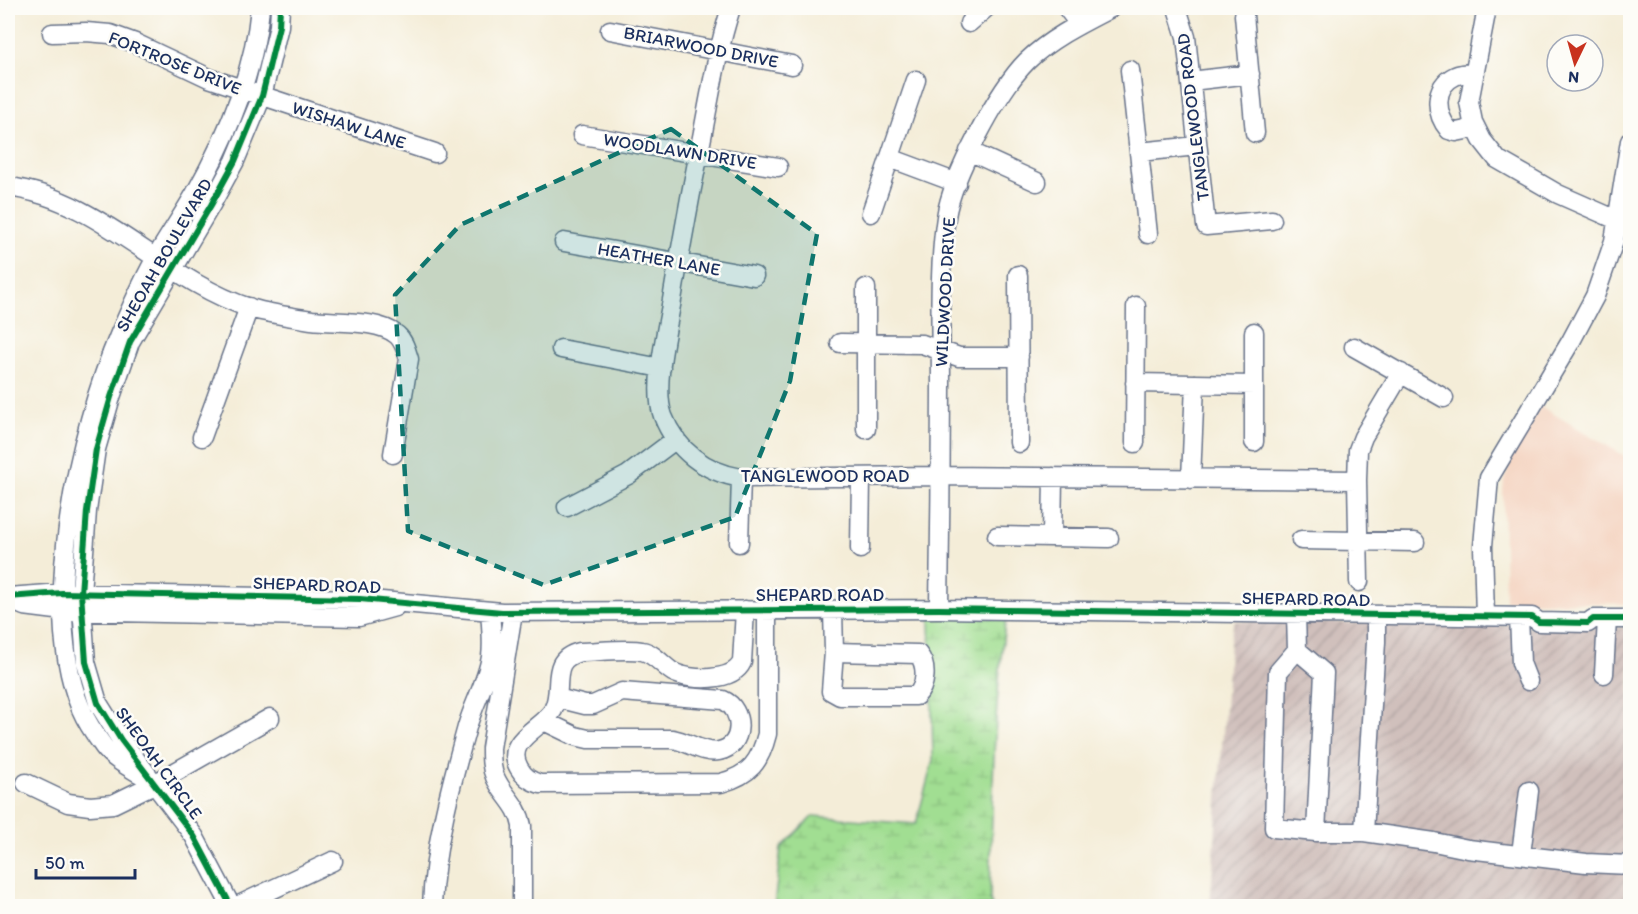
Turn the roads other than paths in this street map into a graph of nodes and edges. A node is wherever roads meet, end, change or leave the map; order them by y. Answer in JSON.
{"nodes":[{"id":1,"x":260,"y":8,"type":"edge"},
{"id":2,"x":280,"y":8,"type":"edge"},
{"id":3,"x":731,"y":8,"type":"edge"},
{"id":4,"x":986,"y":8,"type":"edge"},
{"id":5,"x":1067,"y":8,"type":"edge"},
{"id":6,"x":1111,"y":8,"type":"edge"},
{"id":7,"x":1177,"y":8,"type":"edge"},
{"id":8,"x":1487,"y":8,"type":"edge"},
{"id":9,"x":1244,"y":15,"type":"dead end"},
{"id":10,"x":969,"y":23,"type":"dead end"},
{"id":11,"x":1079,"y":24,"type":"junction"},
{"id":12,"x":610,"y":30,"type":"dead end"},
{"id":13,"x":52,"y":33,"type":"dead end"},
{"id":14,"x":718,"y":51,"type":"junction"},
{"id":15,"x":792,"y":65,"type":"dead end"},
{"id":16,"x":1130,"y":69,"type":"dead end"},
{"id":17,"x":1475,"y":73,"type":"junction"},
{"id":18,"x":1250,"y":74,"type":"junction"},
{"id":19,"x":916,"y":80,"type":"dead end"},
{"id":20,"x":1191,"y":81,"type":"junction"},
{"id":21,"x":243,"y":90,"type":"junction"},
{"id":22,"x":262,"y":96,"type":"junction"},
{"id":23,"x":1476,"y":128,"type":"junction"},
{"id":24,"x":1255,"y":133,"type":"dead end"},
{"id":25,"x":582,"y":135,"type":"dead end"},
{"id":26,"x":1630,"y":141,"type":"edge"},
{"id":27,"x":1197,"y":146,"type":"junction"},
{"id":28,"x":969,"y":152,"type":"junction"},
{"id":29,"x":1139,"y":152,"type":"junction"},
{"id":30,"x":435,"y":153,"type":"dead end"},
{"id":31,"x":699,"y":154,"type":"junction"},
{"id":32,"x":890,"y":158,"type":"junction"},
{"id":33,"x":778,"y":167,"type":"dead end"},
{"id":34,"x":1037,"y":182,"type":"dead end"},
{"id":35,"x":957,"y":183,"type":"junction"},
{"id":36,"x":8,"y":187,"type":"edge"},
{"id":37,"x":871,"y":213,"type":"dead end"},
{"id":38,"x":1272,"y":220,"type":"dead end"},
{"id":39,"x":1617,"y":220,"type":"junction"},
{"id":40,"x":1148,"y":234,"type":"dead end"},
{"id":41,"x":564,"y":242,"type":"dead end"},
{"id":42,"x":156,"y":258,"type":"junction"},
{"id":43,"x":678,"y":262,"type":"junction"},
{"id":44,"x":172,"y":268,"type":"junction"},
{"id":45,"x":1018,"y":274,"type":"dead end"},
{"id":46,"x":754,"y":276,"type":"dead end"},
{"id":47,"x":866,"y":288,"type":"dead end"},
{"id":48,"x":1136,"y":306,"type":"dead end"},
{"id":49,"x":249,"y":308,"type":"junction"},
{"id":50,"x":1254,"y":332,"type":"dead end"},
{"id":51,"x":840,"y":343,"type":"dead end"},
{"id":52,"x":866,"y":343,"type":"junction"},
{"id":53,"x":1354,"y":347,"type":"dead end"},
{"id":54,"x":561,"y":349,"type":"dead end"},
{"id":55,"x":941,"y":350,"type":"junction"},
{"id":56,"x":1019,"y":357,"type":"junction"},
{"id":57,"x":661,"y":368,"type":"junction"},
{"id":58,"x":1401,"y":373,"type":"junction"},
{"id":59,"x":1136,"y":383,"type":"junction"},
{"id":60,"x":1195,"y":384,"type":"junction"},
{"id":61,"x":1254,"y":384,"type":"junction"},
{"id":62,"x":1444,"y":398,"type":"dead end"},
{"id":63,"x":866,"y":429,"type":"dead end"},
{"id":64,"x":202,"y":436,"type":"dead end"},
{"id":65,"x":676,"y":439,"type":"junction"},
{"id":66,"x":1254,"y":442,"type":"dead end"},
{"id":67,"x":1019,"y":443,"type":"dead end"},
{"id":68,"x":1135,"y":443,"type":"dead end"},
{"id":69,"x":393,"y":454,"type":"dead end"},
{"id":70,"x":941,"y":476,"type":"junction"},
{"id":71,"x":861,"y":477,"type":"junction"},
{"id":72,"x":1053,"y":477,"type":"junction"},
{"id":73,"x":741,"y":478,"type":"junction"},
{"id":74,"x":1191,"y":479,"type":"junction"},
{"id":75,"x":1357,"y":480,"type":"junction"},
{"id":76,"x":567,"y":507,"type":"dead end"},
{"id":77,"x":998,"y":536,"type":"dead end"},
{"id":78,"x":1052,"y":537,"type":"junction"},
{"id":79,"x":1109,"y":538,"type":"dead end"},
{"id":80,"x":1301,"y":540,"type":"dead end"},
{"id":81,"x":1358,"y":541,"type":"junction"},
{"id":82,"x":1415,"y":542,"type":"dead end"},
{"id":83,"x":739,"y":543,"type":"dead end"},
{"id":84,"x":860,"y":549,"type":"dead end"},
{"id":85,"x":1359,"y":582,"type":"dead end"},
{"id":86,"x":8,"y":598,"type":"edge"},
{"id":87,"x":63,"y":602,"type":"junction"},
{"id":88,"x":82,"y":602,"type":"junction"},
{"id":89,"x":939,"y":609,"type":"junction"},
{"id":90,"x":745,"y":610,"type":"junction"},
{"id":91,"x":768,"y":610,"type":"junction"},
{"id":92,"x":833,"y":610,"type":"junction"},
{"id":93,"x":490,"y":611,"type":"junction"},
{"id":94,"x":513,"y":612,"type":"junction"},
{"id":95,"x":1296,"y":614,"type":"junction"},
{"id":96,"x":1376,"y":615,"type":"junction"},
{"id":97,"x":1485,"y":617,"type":"junction"},
{"id":98,"x":1526,"y":617,"type":"junction"},
{"id":99,"x":1600,"y":619,"type":"junction"},
{"id":100,"x":1630,"y":619,"type":"edge"},
{"id":101,"x":1297,"y":650,"type":"junction"},
{"id":102,"x":834,"y":652,"type":"junction"},
{"id":103,"x":740,"y":666,"type":"junction"},
{"id":104,"x":1604,"y":674,"type":"dead end"},
{"id":105,"x":767,"y":681,"type":"junction"},
{"id":106,"x":1528,"y":681,"type":"dead end"},
{"id":107,"x":557,"y":698,"type":"junction"},
{"id":108,"x":270,"y":718,"type":"dead end"},
{"id":109,"x":767,"y":719,"type":"junction"},
{"id":110,"x":738,"y":720,"type":"junction"},
{"id":111,"x":544,"y":721,"type":"junction"},
{"id":112,"x":26,"y":783,"type":"dead end"},
{"id":113,"x":154,"y":784,"type":"junction"},
{"id":114,"x":1529,"y":791,"type":"dead end"},
{"id":115,"x":1316,"y":832,"type":"junction"},
{"id":116,"x":1364,"y":832,"type":"junction"},
{"id":117,"x":1521,"y":854,"type":"junction"},
{"id":118,"x":333,"y":861,"type":"dead end"},
{"id":119,"x":1630,"y":865,"type":"edge"},
{"id":120,"x":231,"y":906,"type":"edge"},
{"id":121,"x":237,"y":906,"type":"edge"},
{"id":122,"x":432,"y":906,"type":"edge"},
{"id":123,"x":522,"y":906,"type":"edge"}],
"edges":[{"from":1,"to":21,"type":"street","name":"SHEOAH BOULEVARD"},
{"from":2,"to":22,"type":"street","name":"SHEOAH BOULEVARD"},
{"from":3,"to":14,"type":"street","name":"TANGLEWOOD ROAD"},
{"from":4,"to":10,"type":"street"},
{"from":5,"to":11,"type":"street"},
{"from":6,"to":11,"type":"street","name":"WILDWOOD DRIVE"},
{"from":7,"to":20,"type":"street","name":"TANGLEWOOD ROAD"},
{"from":8,"to":17,"type":"street"},
{"from":9,"to":18,"type":"street"},
{"from":11,"to":28,"type":"street","name":"WILDWOOD DRIVE"},
{"from":12,"to":14,"type":"street","name":"BRIARWOOD DRIVE"},
{"from":13,"to":21,"type":"street","name":"FORTROSE DRIVE"},
{"from":14,"to":15,"type":"street","name":"BRIARWOOD DRIVE"},
{"from":14,"to":31,"type":"street","name":"TANGLEWOOD ROAD"},
{"from":16,"to":29,"type":"street"},
{"from":17,"to":23,"type":"street"},
{"from":17,"to":23,"type":"street"},
{"from":18,"to":20,"type":"street"},
{"from":18,"to":24,"type":"street"},
{"from":19,"to":32,"type":"street"},
{"from":20,"to":27,"type":"street","name":"TANGLEWOOD ROAD"},
{"from":21,"to":22,"type":"street","name":"FORTROSE DRIVE"},
{"from":21,"to":42,"type":"street","name":"SHEOAH BOULEVARD"},
{"from":22,"to":30,"type":"street","name":"WISHAW LANE"},
{"from":22,"to":44,"type":"street","name":"SHEOAH BOULEVARD"},
{"from":23,"to":39,"type":"street"},
{"from":25,"to":31,"type":"street","name":"WOODLAWN DRIVE"},
{"from":26,"to":39,"type":"street"},
{"from":27,"to":29,"type":"street"},
{"from":27,"to":38,"type":"street","name":"TANGLEWOOD ROAD"},
{"from":28,"to":34,"type":"street"},
{"from":28,"to":35,"type":"street","name":"WILDWOOD DRIVE"},
{"from":29,"to":40,"type":"street"},
{"from":31,"to":33,"type":"street","name":"WOODLAWN DRIVE"},
{"from":31,"to":43,"type":"street","name":"TANGLEWOOD ROAD"},
{"from":32,"to":35,"type":"street"},
{"from":32,"to":37,"type":"street"},
{"from":35,"to":55,"type":"street","name":"WILDWOOD DRIVE"},
{"from":36,"to":42,"type":"street"},
{"from":39,"to":97,"type":"street"},
{"from":41,"to":43,"type":"street","name":"HEATHER LANE"},
{"from":42,"to":44,"type":"street"},
{"from":42,"to":87,"type":"street","name":"SHEOAH BOULEVARD"},
{"from":43,"to":46,"type":"street","name":"HEATHER LANE"},
{"from":43,"to":57,"type":"street","name":"TANGLEWOOD ROAD"},
{"from":44,"to":49,"type":"street"},
{"from":44,"to":88,"type":"street","name":"SHEOAH BOULEVARD"},
{"from":45,"to":56,"type":"street"},
{"from":47,"to":52,"type":"street"},
{"from":48,"to":59,"type":"street"},
{"from":49,"to":64,"type":"street"},
{"from":49,"to":69,"type":"street"},
{"from":50,"to":61,"type":"street"},
{"from":51,"to":52,"type":"street"},
{"from":52,"to":55,"type":"street"},
{"from":52,"to":63,"type":"street"},
{"from":53,"to":58,"type":"street"},
{"from":54,"to":57,"type":"street"},
{"from":55,"to":56,"type":"street"},
{"from":55,"to":70,"type":"street","name":"WILDWOOD DRIVE"},
{"from":56,"to":67,"type":"street"},
{"from":57,"to":65,"type":"street","name":"TANGLEWOOD ROAD"},
{"from":58,"to":62,"type":"street"},
{"from":58,"to":75,"type":"street"},
{"from":59,"to":60,"type":"street"},
{"from":59,"to":68,"type":"street"},
{"from":60,"to":61,"type":"street"},
{"from":60,"to":74,"type":"street"},
{"from":61,"to":66,"type":"street"},
{"from":65,"to":73,"type":"street","name":"TANGLEWOOD ROAD"},
{"from":65,"to":76,"type":"street"},
{"from":70,"to":71,"type":"street","name":"TANGLEWOOD ROAD"},
{"from":70,"to":72,"type":"street","name":"TANGLEWOOD ROAD"},
{"from":70,"to":89,"type":"street","name":"WILDWOOD DRIVE"},
{"from":71,"to":73,"type":"street","name":"TANGLEWOOD ROAD"},
{"from":71,"to":84,"type":"street"},
{"from":72,"to":74,"type":"street","name":"TANGLEWOOD ROAD"},
{"from":72,"to":78,"type":"street"},
{"from":73,"to":83,"type":"street"},
{"from":74,"to":75,"type":"street","name":"TANGLEWOOD ROAD"},
{"from":75,"to":81,"type":"street"},
{"from":77,"to":78,"type":"street"},
{"from":78,"to":79,"type":"street"},
{"from":80,"to":81,"type":"street"},
{"from":81,"to":82,"type":"street"},
{"from":81,"to":85,"type":"street"},
{"from":86,"to":87,"type":"street","name":"SHEPARD ROAD"},
{"from":87,"to":88,"type":"street","name":"SHEPARD ROAD"},
{"from":87,"to":113,"type":"street","name":"SHEOAH CIRCLE"},
{"from":88,"to":93,"type":"street","name":"SHEPARD ROAD"},
{"from":88,"to":113,"type":"street","name":"SHEOAH CIRCLE"},
{"from":89,"to":92,"type":"street","name":"SHEPARD ROAD"},
{"from":89,"to":95,"type":"street","name":"SHEPARD ROAD"},
{"from":90,"to":91,"type":"street","name":"SHEPARD ROAD"},
{"from":90,"to":94,"type":"street","name":"SHEPARD ROAD"},
{"from":90,"to":103,"type":"street"},
{"from":91,"to":92,"type":"street","name":"SHEPARD ROAD"},
{"from":91,"to":105,"type":"street"},
{"from":92,"to":102,"type":"street"},
{"from":93,"to":94,"type":"street","name":"SHEPARD ROAD"},
{"from":93,"to":122,"type":"street"},
{"from":94,"to":123,"type":"street"},
{"from":95,"to":96,"type":"street","name":"SHEPARD ROAD"},
{"from":95,"to":101,"type":"street"},
{"from":96,"to":97,"type":"street","name":"SHEPARD ROAD"},
{"from":96,"to":116,"type":"street"},
{"from":97,"to":98,"type":"street","name":"SHEPARD ROAD"},
{"from":98,"to":99,"type":"street","name":"SHEPARD ROAD"},
{"from":98,"to":106,"type":"street"},
{"from":99,"to":100,"type":"street","name":"SHEPARD ROAD"},
{"from":99,"to":104,"type":"street"},
{"from":101,"to":115,"type":"street"},
{"from":101,"to":115,"type":"street"},
{"from":102,"to":102,"type":"street"},
{"from":103,"to":105,"type":"street"},
{"from":103,"to":107,"type":"street"},
{"from":105,"to":109,"type":"street"},
{"from":107,"to":110,"type":"street"},
{"from":107,"to":111,"type":"street"},
{"from":108,"to":113,"type":"street"},
{"from":109,"to":110,"type":"street"},
{"from":109,"to":111,"type":"street"},
{"from":110,"to":111,"type":"street"},
{"from":112,"to":113,"type":"street"},
{"from":113,"to":120,"type":"street","name":"SHEOAH CIRCLE"},
{"from":114,"to":117,"type":"street"},
{"from":115,"to":116,"type":"street"},
{"from":116,"to":117,"type":"street"},
{"from":117,"to":119,"type":"street"},
{"from":118,"to":121,"type":"street"}]}
